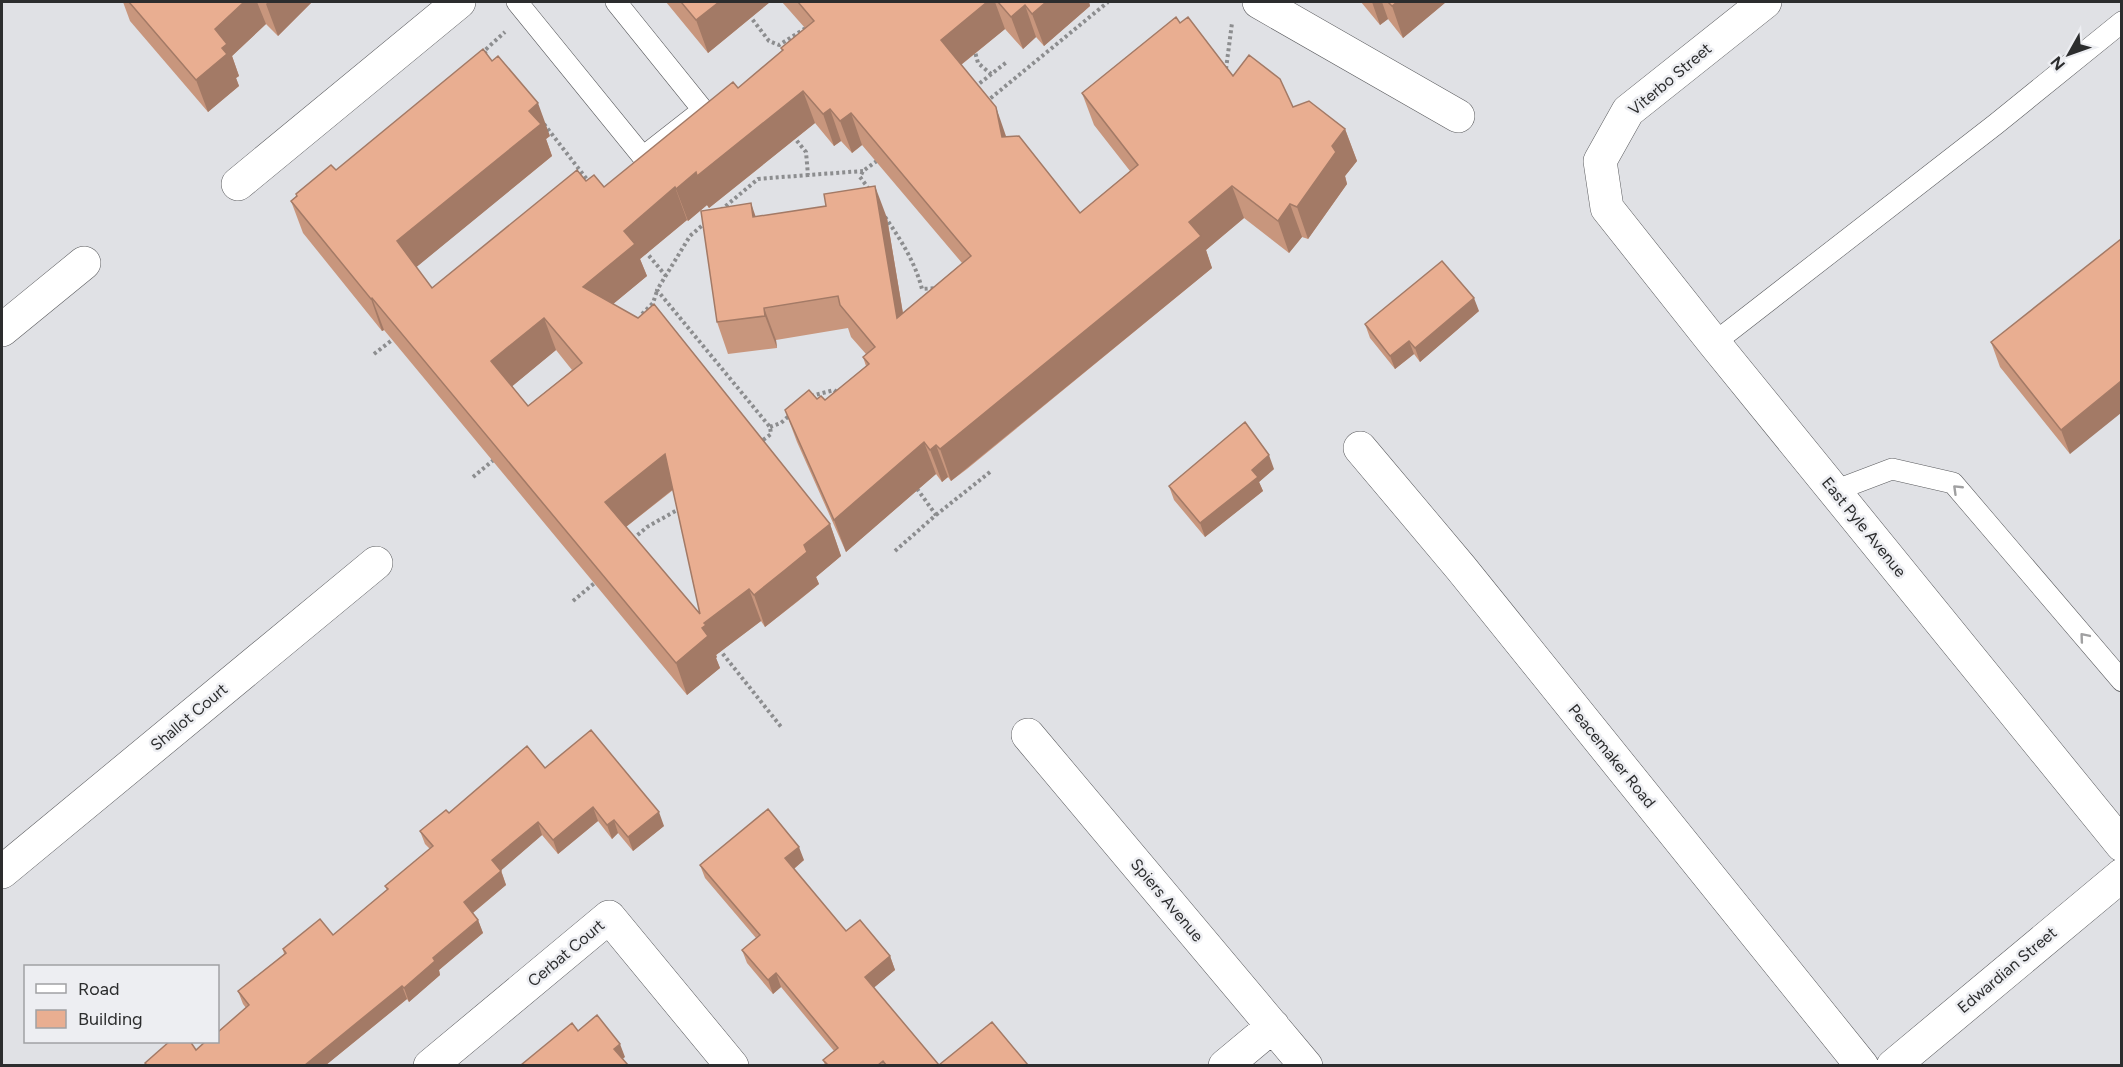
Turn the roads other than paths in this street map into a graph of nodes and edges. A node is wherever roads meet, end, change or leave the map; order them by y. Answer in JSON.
{"nodes":[{"id":1,"x":459,"y":2,"type":"edge"},
{"id":2,"x":616,"y":2,"type":"edge"},
{"id":3,"x":1765,"y":2,"type":"edge"},
{"id":4,"x":522,"y":7,"type":"edge"},
{"id":5,"x":1246,"y":7,"type":"edge"},
{"id":6,"x":2121,"y":22,"type":"edge"},
{"id":7,"x":1458,"y":116,"type":"dead end"},
{"id":8,"x":238,"y":184,"type":"dead end"},
{"id":9,"x":1607,"y":208,"type":"joint"},
{"id":10,"x":84,"y":263,"type":"dead end"},
{"id":11,"x":2,"y":330,"type":"edge"},
{"id":12,"x":1714,"y":343,"type":"junction"},
{"id":13,"x":1360,"y":448,"type":"dead end"},
{"id":14,"x":1834,"y":491,"type":"junction"},
{"id":15,"x":376,"y":562,"type":"dead end"},
{"id":16,"x":2121,"y":681,"type":"edge"},
{"id":17,"x":1028,"y":735,"type":"dead end"},
{"id":18,"x":2121,"y":845,"type":"edge"},
{"id":19,"x":2,"y":872,"type":"edge"},
{"id":20,"x":2121,"y":875,"type":"edge"},
{"id":21,"x":1273,"y":1026,"type":"junction"},
{"id":22,"x":430,"y":1065,"type":"edge"},
{"id":23,"x":732,"y":1065,"type":"edge"},
{"id":24,"x":1225,"y":1065,"type":"edge"},
{"id":25,"x":1306,"y":1065,"type":"edge"},
{"id":26,"x":1862,"y":1065,"type":"edge"},
{"id":27,"x":1893,"y":1065,"type":"edge"}],
"edges":[{"from":1,"to":8,"type":"street"},
{"from":2,"to":4,"type":"lane"},
{"from":3,"to":9,"type":"street","name":"Viterbo Street"},
{"from":5,"to":7,"type":"street"},
{"from":6,"to":12,"type":"lane"},
{"from":9,"to":12,"type":"street","name":"East Pyle Avenue"},
{"from":10,"to":11,"type":"street"},
{"from":12,"to":14,"type":"street","name":"East Pyle Avenue"},
{"from":13,"to":26,"type":"street","name":"Peacemaker Road"},
{"from":16,"to":14,"type":"lane","one_way":true},
{"from":14,"to":18,"type":"street","name":"East Pyle Avenue"},
{"from":15,"to":19,"type":"street","name":"Shallot Court"},
{"from":17,"to":21,"type":"street","name":"Spiers Avenue"},
{"from":20,"to":27,"type":"street","name":"Edwardian Street"},
{"from":21,"to":24,"type":"street"},
{"from":21,"to":25,"type":"street","name":"Spiers Avenue"},
{"from":22,"to":23,"type":"street","name":"Cerbat Court"}]}
